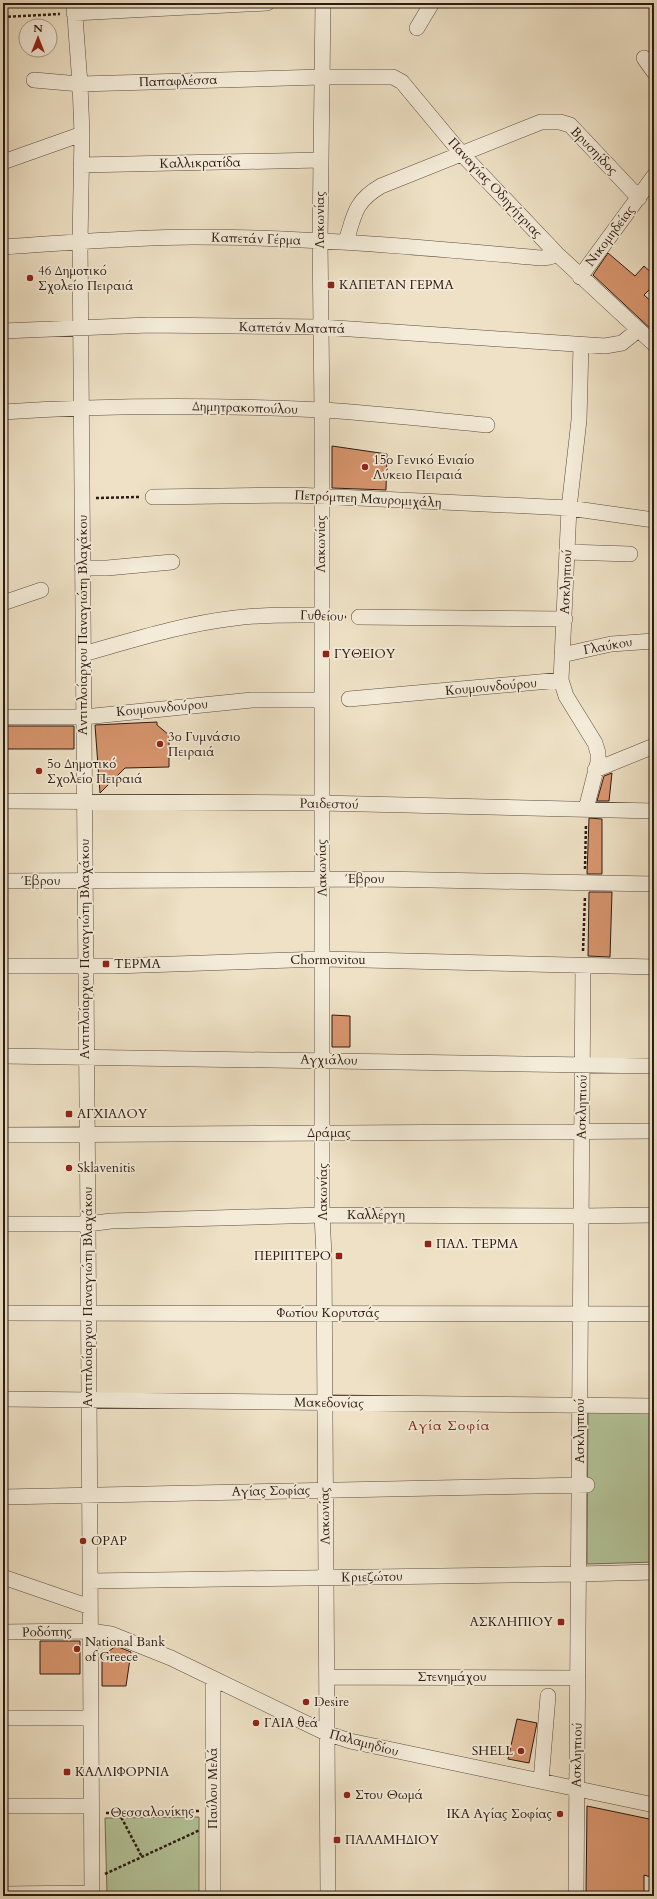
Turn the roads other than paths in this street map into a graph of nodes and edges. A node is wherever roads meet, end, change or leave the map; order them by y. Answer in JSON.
{"nodes":[{"id":1,"x":268,"y":3,"type":"edge"},
{"id":2,"x":323,"y":3,"type":"edge"},
{"id":3,"x":432,"y":3,"type":"edge"},
{"id":4,"x":74,"y":8,"type":"edge"},
{"id":5,"x":417,"y":28,"type":"dead end"},
{"id":6,"x":644,"y":58,"type":"dead end"},
{"id":7,"x":654,"y":72,"type":"edge"},
{"id":8,"x":321,"y":76,"type":"junction"},
{"id":9,"x":34,"y":80,"type":"dead end"},
{"id":10,"x":80,"y":84,"type":"junction"},
{"id":11,"x":82,"y":134,"type":"junction"},
{"id":12,"x":461,"y":153,"type":"junction"},
{"id":13,"x":320,"y":160,"type":"junction"},
{"id":14,"x":3,"y":162,"type":"edge"},
{"id":15,"x":81,"y":165,"type":"junction"},
{"id":16,"x":654,"y":176,"type":"edge"},
{"id":17,"x":639,"y":198,"type":"junction"},
{"id":18,"x":320,"y":242,"type":"junction"},
{"id":19,"x":346,"y":242,"type":"junction"},
{"id":20,"x":80,"y":243,"type":"junction"},
{"id":21,"x":3,"y":247,"type":"edge"},
{"id":22,"x":557,"y":254,"type":"junction"},
{"id":23,"x":580,"y":277,"type":"junction"},
{"id":24,"x":80,"y":328,"type":"junction"},
{"id":25,"x":321,"y":328,"type":"junction"},
{"id":26,"x":638,"y":330,"type":"junction"},
{"id":27,"x":3,"y":331,"type":"edge"},
{"id":28,"x":654,"y":344,"type":"edge"},
{"id":29,"x":581,"y":345,"type":"junction"},
{"id":30,"x":81,"y":407,"type":"junction"},
{"id":31,"x":322,"y":410,"type":"junction"},
{"id":32,"x":3,"y":412,"type":"edge"},
{"id":33,"x":487,"y":425,"type":"dead end"},
{"id":34,"x":321,"y":496,"type":"junction"},
{"id":35,"x":153,"y":497,"type":"road end"},
{"id":36,"x":569,"y":508,"type":"junction"},
{"id":37,"x":654,"y":520,"type":"edge"},
{"id":38,"x":567,"y":552,"type":"junction"},
{"id":39,"x":630,"y":554,"type":"dead end"},
{"id":40,"x":172,"y":562,"type":"dead end"},
{"id":41,"x":82,"y":568,"type":"junction"},
{"id":42,"x":41,"y":590,"type":"dead end"},
{"id":43,"x":3,"y":603,"type":"edge"},
{"id":44,"x":321,"y":616,"type":"junction"},
{"id":45,"x":359,"y":617,"type":"road end"},
{"id":46,"x":565,"y":619,"type":"junction"},
{"id":47,"x":654,"y":641,"type":"edge"},
{"id":48,"x":83,"y":654,"type":"junction"},
{"id":49,"x":562,"y":655,"type":"junction"},
{"id":50,"x":561,"y":680,"type":"junction"},
{"id":51,"x":349,"y":699,"type":"dead end"},
{"id":52,"x":321,"y":700,"type":"junction"},
{"id":53,"x":3,"y":717,"type":"edge"},
{"id":54,"x":84,"y":717,"type":"junction"},
{"id":55,"x":654,"y":746,"type":"edge"},
{"id":56,"x":595,"y":770,"type":"junction"},
{"id":57,"x":3,"y":801,"type":"edge"},
{"id":58,"x":84,"y":802,"type":"junction"},
{"id":59,"x":321,"y":803,"type":"junction"},
{"id":60,"x":586,"y":809,"type":"junction"},
{"id":61,"x":654,"y":812,"type":"edge"},
{"id":62,"x":322,"y":879,"type":"junction"},
{"id":63,"x":3,"y":881,"type":"edge"},
{"id":64,"x":85,"y":881,"type":"junction"},
{"id":65,"x":654,"y":884,"type":"edge"},
{"id":66,"x":323,"y":959,"type":"junction"},
{"id":67,"x":3,"y":966,"type":"edge"},
{"id":68,"x":86,"y":966,"type":"junction"},
{"id":69,"x":583,"y":966,"type":"junction"},
{"id":70,"x":654,"y":968,"type":"edge"},
{"id":71,"x":3,"y":1056,"type":"edge"},
{"id":72,"x":86,"y":1057,"type":"junction"},
{"id":73,"x":323,"y":1060,"type":"junction"},
{"id":74,"x":582,"y":1065,"type":"junction"},
{"id":75,"x":654,"y":1066,"type":"edge"},
{"id":76,"x":654,"y":1132,"type":"edge"},
{"id":77,"x":322,"y":1133,"type":"junction"},
{"id":78,"x":582,"y":1133,"type":"junction"},
{"id":79,"x":87,"y":1135,"type":"junction"},
{"id":80,"x":3,"y":1136,"type":"edge"},
{"id":81,"x":322,"y":1215,"type":"junction"},
{"id":82,"x":654,"y":1215,"type":"edge"},
{"id":83,"x":581,"y":1216,"type":"junction"},
{"id":84,"x":3,"y":1224,"type":"edge"},
{"id":85,"x":88,"y":1224,"type":"junction"},
{"id":86,"x":3,"y":1313,"type":"edge"},
{"id":87,"x":89,"y":1313,"type":"junction"},
{"id":88,"x":324,"y":1313,"type":"junction"},
{"id":89,"x":580,"y":1314,"type":"junction"},
{"id":90,"x":654,"y":1314,"type":"edge"},
{"id":91,"x":3,"y":1399,"type":"edge"},
{"id":92,"x":89,"y":1400,"type":"junction"},
{"id":93,"x":324,"y":1402,"type":"junction"},
{"id":94,"x":580,"y":1405,"type":"junction"},
{"id":95,"x":654,"y":1406,"type":"edge"},
{"id":96,"x":584,"y":1485,"type":"junction"},
{"id":97,"x":325,"y":1490,"type":"junction"},
{"id":98,"x":90,"y":1495,"type":"junction"},
{"id":99,"x":3,"y":1497,"type":"edge"},
{"id":100,"x":654,"y":1572,"type":"edge"},
{"id":101,"x":579,"y":1574,"type":"junction"},
{"id":102,"x":3,"y":1577,"type":"edge"},
{"id":103,"x":326,"y":1578,"type":"junction"},
{"id":104,"x":90,"y":1581,"type":"junction"},
{"id":105,"x":90,"y":1607,"type":"junction"},
{"id":106,"x":90,"y":1631,"type":"junction"},
{"id":107,"x":3,"y":1632,"type":"edge"},
{"id":108,"x":327,"y":1677,"type":"junction"},
{"id":109,"x":578,"y":1678,"type":"junction"},
{"id":110,"x":213,"y":1679,"type":"junction"},
{"id":111,"x":548,"y":1696,"type":"dead end"},
{"id":112,"x":3,"y":1718,"type":"edge"},
{"id":113,"x":91,"y":1718,"type":"junction"},
{"id":114,"x":326,"y":1733,"type":"junction"},
{"id":115,"x":542,"y":1782,"type":"junction"},
{"id":116,"x":576,"y":1788,"type":"junction"},
{"id":117,"x":654,"y":1805,"type":"edge"},
{"id":118,"x":3,"y":1806,"type":"edge"},
{"id":119,"x":91,"y":1810,"type":"junction"},
{"id":120,"x":92,"y":1890,"type":"edge"},
{"id":121,"x":3,"y":1894,"type":"edge"},
{"id":122,"x":213,"y":1896,"type":"edge"},
{"id":123,"x":328,"y":1896,"type":"edge"},
{"id":124,"x":576,"y":1896,"type":"edge"}],
"edges":[{"from":1,"to":4,"type":"street"},
{"from":2,"to":8,"type":"street","name":"Λακωνίας"},
{"from":3,"to":5,"type":"street"},
{"from":4,"to":10,"type":"street","name":"Αντιπλοίαρχου Παναγιώτη Βλαχάκου"},
{"from":6,"to":7,"type":"street"},
{"from":8,"to":10,"type":"street","name":"Παπαφλέσσα"},
{"from":8,"to":12,"type":"street","name":"Παναγίας Οδηγήτριας"},
{"from":8,"to":13,"type":"street","name":"Λακωνίας"},
{"from":9,"to":10,"type":"street","name":"Παπαφλέσσα"},
{"from":10,"to":11,"type":"street","name":"Αντιπλοίαρχου Παναγιώτη Βλαχάκου"},
{"from":11,"to":14,"type":"street"},
{"from":11,"to":15,"type":"street","name":"Αντιπλοίαρχου Παναγιώτη Βλαχάκου"},
{"from":12,"to":17,"type":"street","name":"Βρυσηίδος"},
{"from":12,"to":19,"type":"street"},
{"from":12,"to":22,"type":"street","name":"Παναγίας Οδηγήτριας"},
{"from":13,"to":15,"type":"street","name":"Καλλικρατίδα"},
{"from":13,"to":18,"type":"street","name":"Λακωνίας"},
{"from":15,"to":20,"type":"street","name":"Αντιπλοίαρχου Παναγιώτη Βλαχάκου"},
{"from":16,"to":17,"type":"street","name":"Νικομηδείας"},
{"from":17,"to":23,"type":"street","name":"Νικομηδείας"},
{"from":18,"to":19,"type":"street","name":"Καπετάν Γέρμα"},
{"from":18,"to":20,"type":"street","name":"Καπετάν Γέρμα"},
{"from":18,"to":25,"type":"street","name":"Λακωνίας"},
{"from":19,"to":22,"type":"street","name":"Καπετάν Γέρμα"},
{"from":20,"to":21,"type":"street","name":"Καπετάν Γέρμα"},
{"from":20,"to":24,"type":"street","name":"Αντιπλοίαρχου Παναγιώτη Βλαχάκου"},
{"from":22,"to":23,"type":"street","name":"Παναγίας Οδηγήτριας"},
{"from":23,"to":26,"type":"street","name":"Παναγίας Οδηγήτριας"},
{"from":24,"to":25,"type":"street","name":"Καπετάν Ματαπά"},
{"from":24,"to":27,"type":"street","name":"Καπετάν Ματαπά"},
{"from":24,"to":30,"type":"street","name":"Αντιπλοίαρχου Παναγιώτη Βλαχάκου"},
{"from":25,"to":29,"type":"street","name":"Καπετάν Ματαπά"},
{"from":25,"to":31,"type":"street","name":"Λακωνίας"},
{"from":26,"to":28,"type":"street","name":"Παναγίας Οδηγήτριας"},
{"from":26,"to":29,"type":"street","name":"Καπετάν Ματαπά"},
{"from":29,"to":36,"type":"street","name":"Ασκληπιού"},
{"from":30,"to":31,"type":"street","name":"Δημητρακοπούλου"},
{"from":30,"to":32,"type":"street","name":"Δημητρακοπούλου"},
{"from":30,"to":41,"type":"street","name":"Αντιπλοίαρχου Παναγιώτη Βλαχάκου"},
{"from":31,"to":33,"type":"street","name":"Δημητρακοπούλου"},
{"from":31,"to":34,"type":"street","name":"Λακωνίας"},
{"from":34,"to":35,"type":"street","name":"Πετρόμπεη Μαυρομιχάλη"},
{"from":34,"to":36,"type":"street","name":"Πετρόμπεη Μαυρομιχάλη"},
{"from":34,"to":44,"type":"street","name":"Λακωνίας"},
{"from":36,"to":37,"type":"street","name":"Πετρόμπεη Μαυρομιχάλη"},
{"from":36,"to":38,"type":"street","name":"Ασκληπιού"},
{"from":38,"to":39,"type":"street"},
{"from":38,"to":46,"type":"street","name":"Ασκληπιού"},
{"from":40,"to":41,"type":"street"},
{"from":41,"to":48,"type":"street","name":"Αντιπλοίαρχου Παναγιώτη Βλαχάκου"},
{"from":42,"to":43,"type":"street"},
{"from":44,"to":48,"type":"street","name":"Γυθείου"},
{"from":44,"to":52,"type":"street","name":"Λακωνίας"},
{"from":45,"to":46,"type":"street","name":"Γυθείου"},
{"from":46,"to":49,"type":"street","name":"Ασκληπιού"},
{"from":47,"to":49,"type":"street","name":"Γλαύκου"},
{"from":48,"to":54,"type":"street","name":"Αντιπλοίαρχου Παναγιώτη Βλαχάκου"},
{"from":49,"to":50,"type":"street","name":"Ασκληπιού"},
{"from":50,"to":51,"type":"street","name":"Κουμουνδούρου"},
{"from":50,"to":56,"type":"street","name":"Ασκληπιού"},
{"from":52,"to":54,"type":"street","name":"Κουμουνδούρου"},
{"from":52,"to":59,"type":"street","name":"Λακωνίας"},
{"from":53,"to":54,"type":"street","name":"Κουμουνδούρου"},
{"from":54,"to":58,"type":"street","name":"Αντιπλοίαρχου Παναγιώτη Βλαχάκου"},
{"from":55,"to":56,"type":"street"},
{"from":56,"to":60,"type":"street","name":"Ασκληπιού"},
{"from":57,"to":58,"type":"street","name":"Ραιδεστού"},
{"from":58,"to":59,"type":"street","name":"Ραιδεστού"},
{"from":58,"to":64,"type":"street","name":"Αντιπλοίαρχου Παναγιώτη Βλαχάκου"},
{"from":59,"to":60,"type":"street","name":"Ραιδεστού"},
{"from":59,"to":62,"type":"street","name":"Λακωνίας"},
{"from":60,"to":61,"type":"street","name":"Ραιδεστού"},
{"from":62,"to":64,"type":"street","name":"Έβρου"},
{"from":62,"to":65,"type":"street","name":"Έβρου"},
{"from":62,"to":66,"type":"street","name":"Λακωνίας"},
{"from":63,"to":64,"type":"street","name":"Έβρου"},
{"from":64,"to":68,"type":"street","name":"Αντιπλοίαρχου Παναγιώτη Βλαχάκου"},
{"from":66,"to":68,"type":"street","name":"Chormovitou"},
{"from":66,"to":69,"type":"street","name":"Chormovitou"},
{"from":66,"to":73,"type":"street","name":"Λακωνίας"},
{"from":67,"to":68,"type":"street","name":"Chormovitou"},
{"from":68,"to":72,"type":"street","name":"Αντιπλοίαρχου Παναγιώτη Βλαχάκου"},
{"from":69,"to":70,"type":"street","name":"Chormovitou"},
{"from":69,"to":74,"type":"street","name":"Ασκληπιού"},
{"from":71,"to":72,"type":"street","name":"Αγχιάλου"},
{"from":72,"to":73,"type":"street","name":"Αγχιάλου"},
{"from":72,"to":79,"type":"street","name":"Αντιπλοίαρχου Παναγιώτη Βλαχάκου"},
{"from":73,"to":74,"type":"street","name":"Αγχιάλου"},
{"from":73,"to":77,"type":"street","name":"Λακωνίας"},
{"from":74,"to":75,"type":"street","name":"Αγχιάλου"},
{"from":74,"to":78,"type":"street","name":"Ασκληπιού"},
{"from":76,"to":78,"type":"street","name":"Δράμας"},
{"from":77,"to":78,"type":"street","name":"Δράμας"},
{"from":77,"to":79,"type":"street","name":"Δράμας"},
{"from":77,"to":81,"type":"street","name":"Λακωνίας"},
{"from":78,"to":83,"type":"street","name":"Ασκληπιού"},
{"from":79,"to":80,"type":"street","name":"Δράμας"},
{"from":79,"to":85,"type":"street","name":"Αντιπλοίαρχου Παναγιώτη Βλαχάκου"},
{"from":81,"to":83,"type":"street","name":"Καλλέργη"},
{"from":81,"to":85,"type":"street","name":"Καλλέργη"},
{"from":81,"to":88,"type":"street","name":"Λακωνίας"},
{"from":82,"to":83,"type":"street","name":"Καλλέργη"},
{"from":83,"to":89,"type":"street","name":"Ασκληπιού"},
{"from":84,"to":85,"type":"street","name":"Καλλέργη"},
{"from":85,"to":87,"type":"street","name":"Αντιπλοίαρχου Παναγιώτη Βλαχάκου"},
{"from":86,"to":87,"type":"street","name":"Φωτίου Κορυτσάς"},
{"from":87,"to":88,"type":"street","name":"Φωτίου Κορυτσάς"},
{"from":87,"to":92,"type":"street","name":"Αντιπλοίαρχου Παναγιώτη Βλαχάκου"},
{"from":88,"to":89,"type":"street","name":"Φωτίου Κορυτσάς"},
{"from":88,"to":93,"type":"street","name":"Λακωνίας"},
{"from":89,"to":90,"type":"street","name":"Φωτίου Κορυτσάς"},
{"from":89,"to":94,"type":"street","name":"Ασκληπιού"},
{"from":91,"to":92,"type":"street","name":"Μακεδονίας"},
{"from":92,"to":93,"type":"street","name":"Μακεδονίας"},
{"from":92,"to":98,"type":"street","name":"Αντιπλοίαρχου Παναγιώτη Βλαχάκου"},
{"from":93,"to":94,"type":"street","name":"Μακεδονίας"},
{"from":93,"to":97,"type":"street","name":"Λακωνίας"},
{"from":94,"to":95,"type":"street","name":"Μακεδονίας"},
{"from":94,"to":96,"type":"street","name":"Ασκληπιού"},
{"from":96,"to":97,"type":"street","name":"Αγίας Σοφίας"},
{"from":96,"to":101,"type":"street","name":"Ασκληπιού"},
{"from":97,"to":98,"type":"street","name":"Αγίας Σοφίας"},
{"from":97,"to":103,"type":"street","name":"Λακωνίας"},
{"from":98,"to":99,"type":"street","name":"Αγίας Σοφίας"},
{"from":98,"to":104,"type":"street","name":"Αντιπλοίαρχου Παναγιώτη Βλαχάκου"},
{"from":100,"to":101,"type":"street","name":"Κριεζώτου"},
{"from":101,"to":103,"type":"street","name":"Κριεζώτου"},
{"from":101,"to":109,"type":"street","name":"Ασκληπιού"},
{"from":102,"to":105,"type":"street"},
{"from":103,"to":104,"type":"street","name":"Κριεζώτου"},
{"from":103,"to":108,"type":"street","name":"Λακωνίας"},
{"from":104,"to":105,"type":"street","name":"Αντιπλοίαρχου Παναγιώτη Βλαχάκου"},
{"from":105,"to":106,"type":"street","name":"Αντιπλοίαρχου Παναγιώτη Βλαχάκου"},
{"from":106,"to":107,"type":"street","name":"Ροδόπης"},
{"from":106,"to":110,"type":"street","name":"Παλαμηδίου"},
{"from":106,"to":113,"type":"street","name":"Αντιπλοίαρχου Παναγιώτη Βλαχάκου"},
{"from":108,"to":109,"type":"street","name":"Στενημάχου"},
{"from":108,"to":114,"type":"street","name":"Λακωνίας"},
{"from":109,"to":116,"type":"street","name":"Ασκληπιού"},
{"from":110,"to":114,"type":"street","name":"Παλαμηδίου"},
{"from":110,"to":122,"type":"street","name":"Παύλου Μελά"},
{"from":111,"to":115,"type":"street"},
{"from":112,"to":113,"type":"street"},
{"from":113,"to":119,"type":"street","name":"Αντιπλοίαρχου Παναγιώτη Βλαχάκου"},
{"from":114,"to":115,"type":"street","name":"Παλαμηδίου"},
{"from":114,"to":123,"type":"street","name":"Λακωνίας"},
{"from":115,"to":116,"type":"street","name":"Παλαμηδίου"},
{"from":116,"to":117,"type":"street","name":"Παλαμηδίου"},
{"from":116,"to":124,"type":"street","name":"Ασκληπιού"},
{"from":118,"to":119,"type":"street","name":"Θεσσαλονίκης"},
{"from":119,"to":120,"type":"street","name":"Αντιπλοίαρχου Παναγιώτη Βλαχάκου"},
{"from":120,"to":121,"type":"street"}]}
